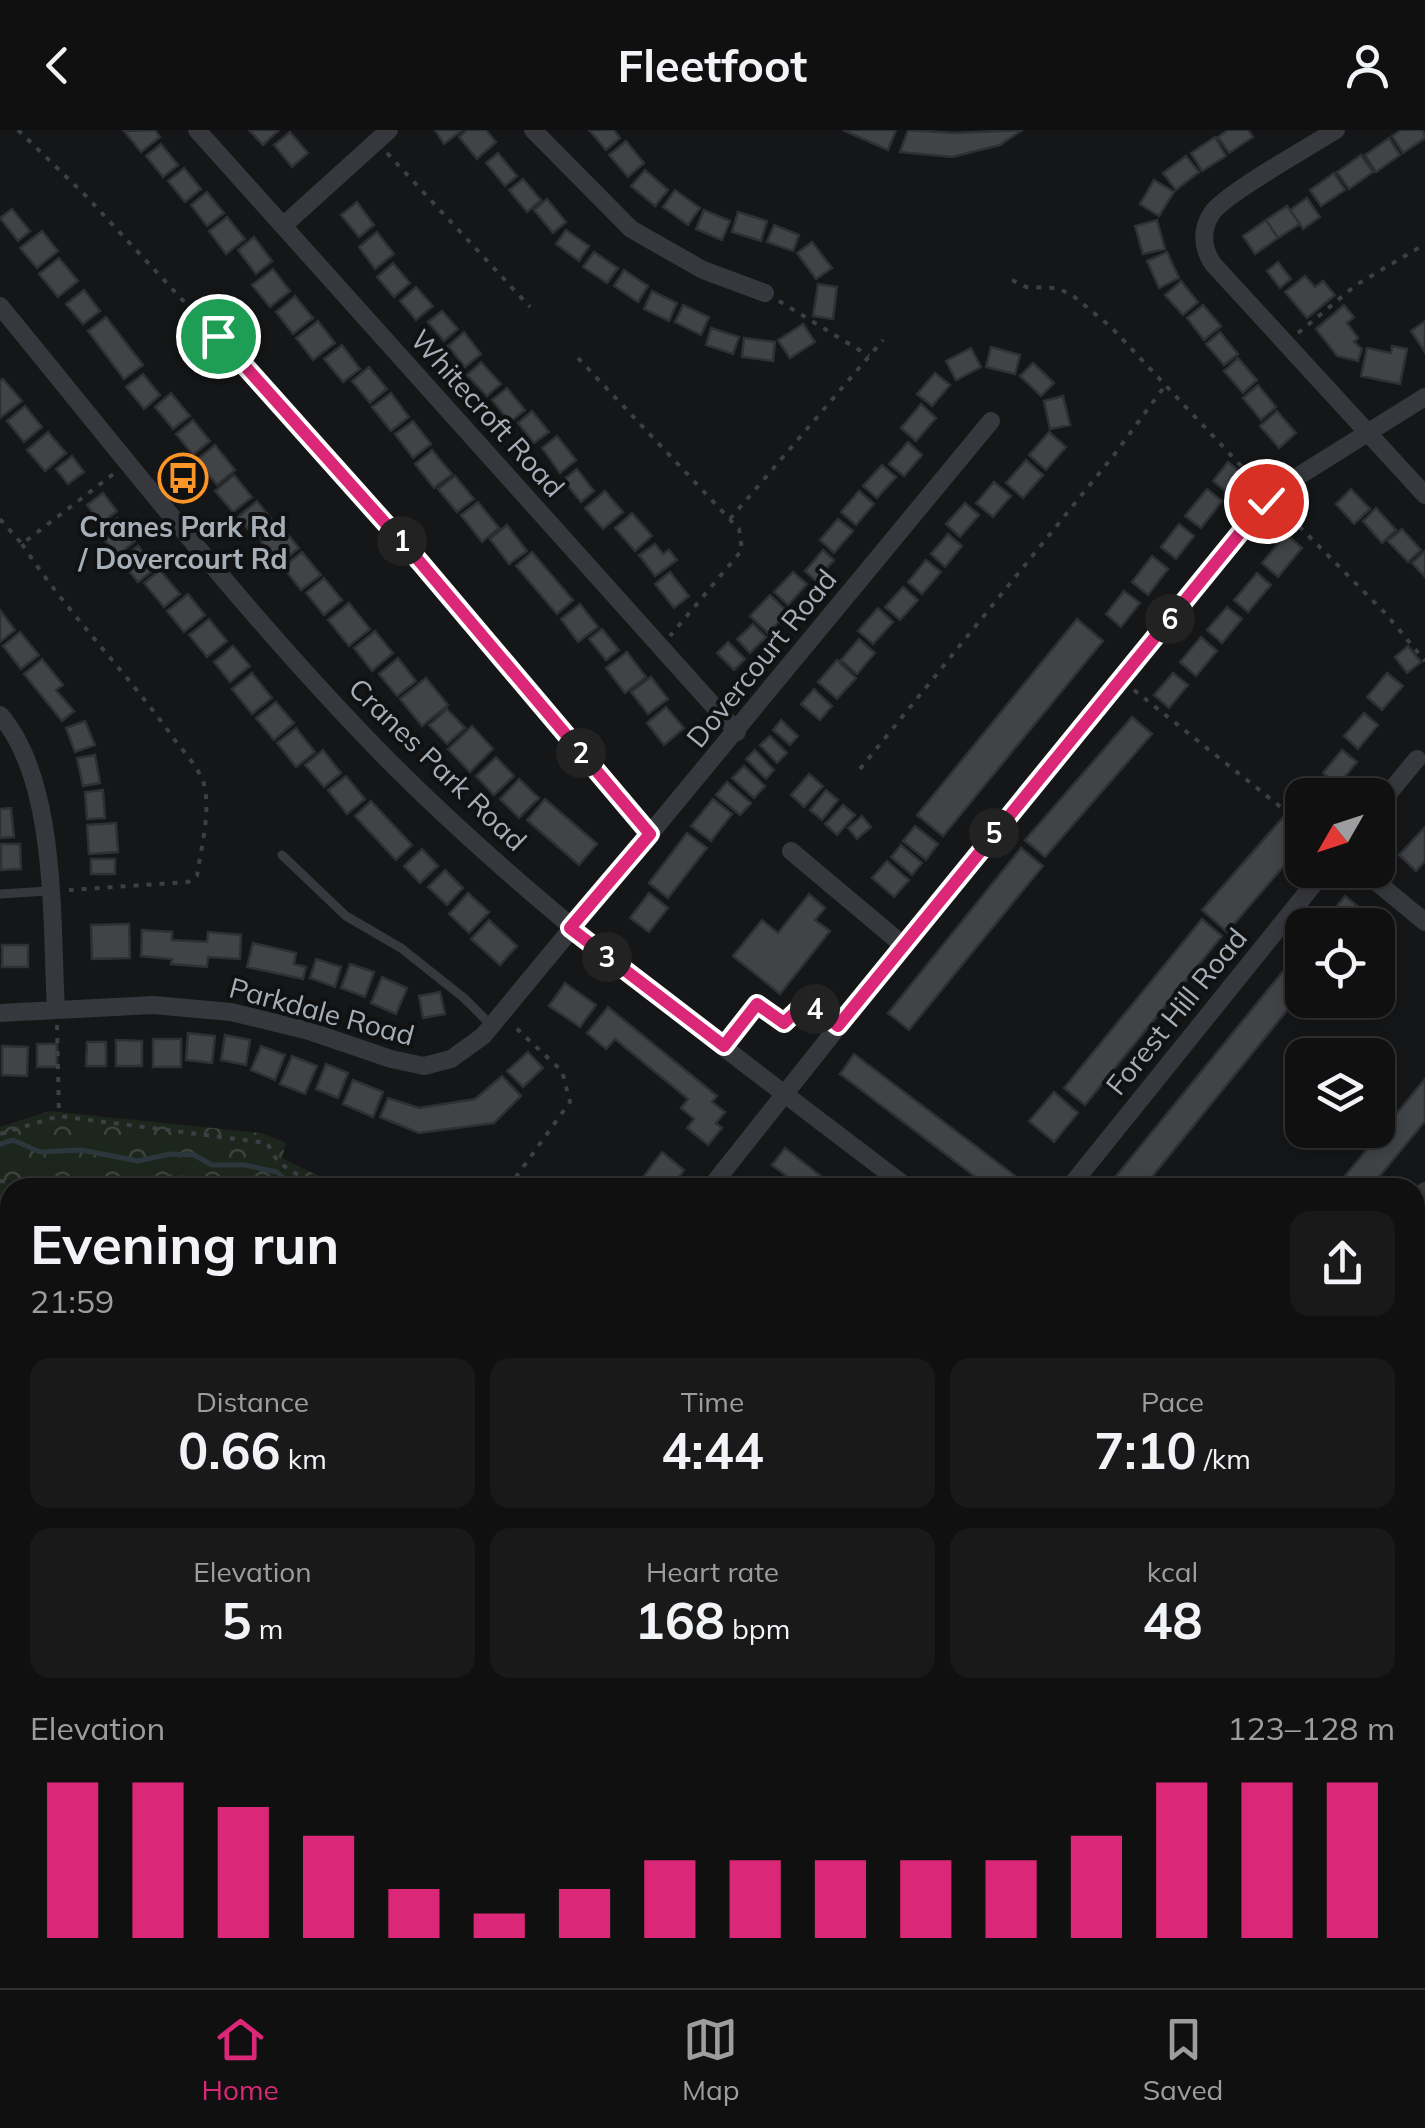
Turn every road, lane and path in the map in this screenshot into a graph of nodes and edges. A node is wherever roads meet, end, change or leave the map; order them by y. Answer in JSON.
{"nodes":[{"id":1,"x":18,"y":130,"type":"edge"},
{"id":2,"x":197,"y":130,"type":"edge"},
{"id":3,"x":533,"y":130,"type":"edge"},
{"id":4,"x":1336,"y":130,"type":"edge"},
{"id":5,"x":382,"y":136,"type":"edge"},
{"id":6,"x":284,"y":225,"type":"junction"},
{"id":7,"x":1425,"y":244,"type":"edge"},
{"id":8,"x":1012,"y":280,"type":"dead end"},
{"id":9,"x":766,"y":292,"type":"joint"},
{"id":10,"x":0,"y":306,"type":"edge"},
{"id":11,"x":530,"y":308,"type":"dead end"},
{"id":12,"x":882,"y":340,"type":"dead end"},
{"id":13,"x":1285,"y":344,"type":"junction"},
{"id":14,"x":869,"y":356,"type":"junction"},
{"id":15,"x":578,"y":358,"type":"dead end"},
{"id":16,"x":1167,"y":384,"type":"junction"},
{"id":17,"x":1425,"y":397,"type":"edge"},
{"id":18,"x":991,"y":421,"type":"dead end"},
{"id":19,"x":1366,"y":434,"type":"junction"},
{"id":20,"x":128,"y":462,"type":"junction"},
{"id":21,"x":1425,"y":495,"type":"edge"},
{"id":22,"x":1270,"y":497,"type":"junction"},
{"id":23,"x":0,"y":519,"type":"edge"},
{"id":24,"x":730,"y":519,"type":"junction"},
{"id":25,"x":22,"y":544,"type":"junction"},
{"id":26,"x":661,"y":647,"type":"junction"},
{"id":27,"x":1425,"y":661,"type":"edge"},
{"id":28,"x":1120,"y":680,"type":"junction"},
{"id":29,"x":0,"y":715,"type":"edge"},
{"id":30,"x":737,"y":732,"type":"junction"},
{"id":31,"x":1416,"y":759,"type":"dead end"},
{"id":32,"x":860,"y":769,"type":"dead end"},
{"id":33,"x":1395,"y":785,"type":"edge"},
{"id":34,"x":1285,"y":811,"type":"edge"},
{"id":35,"x":650,"y":834,"type":"junction"},
{"id":36,"x":791,"y":851,"type":"dead end"},
{"id":37,"x":282,"y":855,"type":"dead end"},
{"id":38,"x":1311,"y":888,"type":"edge"},
{"id":39,"x":1384,"y":888,"type":"edge"},
{"id":40,"x":49,"y":891,"type":"junction"},
{"id":41,"x":0,"y":894,"type":"edge"},
{"id":42,"x":1425,"y":922,"type":"edge"},
{"id":43,"x":570,"y":928,"type":"junction"},
{"id":44,"x":903,"y":945,"type":"junction"},
{"id":45,"x":56,"y":1009,"type":"junction"},
{"id":46,"x":0,"y":1013,"type":"edge"},
{"id":47,"x":496,"y":1019,"type":"junction"},
{"id":48,"x":838,"y":1026,"type":"junction"},
{"id":49,"x":724,"y":1046,"type":"junction"},
{"id":50,"x":784,"y":1093,"type":"junction"},
{"id":51,"x":59,"y":1116,"type":"junction"},
{"id":52,"x":0,"y":1134,"type":"edge"},
{"id":53,"x":303,"y":1178,"type":"edge"},
{"id":54,"x":515,"y":1178,"type":"edge"},
{"id":55,"x":718,"y":1178,"type":"edge"},
{"id":56,"x":895,"y":1178,"type":"edge"},
{"id":57,"x":1077,"y":1178,"type":"edge"}],
"edges":[{"from":1,"to":35,"type":"path"},
{"from":2,"to":6,"type":"street","name":"Whitecroft Road"},
{"from":3,"to":9,"type":"street"},
{"from":4,"to":13,"type":"street"},
{"from":5,"to":6,"type":"street"},
{"from":5,"to":11,"type":"path"},
{"from":6,"to":26,"type":"street","name":"Whitecroft Road"},
{"from":7,"to":13,"type":"path"},
{"from":8,"to":16,"type":"path"},
{"from":9,"to":14,"type":"path"},
{"from":10,"to":20,"type":"street","name":"Cranes Park Road"},
{"from":12,"to":14,"type":"path"},
{"from":13,"to":19,"type":"street"},
{"from":14,"to":24,"type":"path"},
{"from":15,"to":24,"type":"path"},
{"from":16,"to":22,"type":"path"},
{"from":16,"to":32,"type":"path"},
{"from":17,"to":19,"type":"street"},
{"from":18,"to":30,"type":"street","name":"Dovercourt Road"},
{"from":19,"to":21,"type":"street"},
{"from":19,"to":22,"type":"street"},
{"from":20,"to":25,"type":"path"},
{"from":20,"to":43,"type":"street","name":"Cranes Park Road"},
{"from":22,"to":27,"type":"path"},
{"from":22,"to":28,"type":"street"},
{"from":23,"to":25,"type":"path"},
{"from":24,"to":26,"type":"path"},
{"from":25,"to":40,"type":"path"},
{"from":26,"to":30,"type":"street","name":"Whitecroft Road"},
{"from":28,"to":34,"type":"path"},
{"from":28,"to":44,"type":"street"},
{"from":29,"to":40,"type":"street"},
{"from":30,"to":35,"type":"street","name":"Dovercourt Road"},
{"from":31,"to":33,"type":"street"},
{"from":35,"to":43,"type":"street","name":"Dovercourt Road"},
{"from":36,"to":44,"type":"street"},
{"from":37,"to":47,"type":"lane"},
{"from":38,"to":57,"type":"street","name":"Forest Hill Road"},
{"from":39,"to":42,"type":"street"},
{"from":40,"to":41,"type":"lane"},
{"from":40,"to":45,"type":"street"},
{"from":43,"to":47,"type":"street","name":"Parkdale Road"},
{"from":43,"to":49,"type":"street","name":"Cranes Park Road"},
{"from":44,"to":48,"type":"street"},
{"from":45,"to":46,"type":"street","name":"Parkdale Road"},
{"from":45,"to":47,"type":"street","name":"Parkdale Road"},
{"from":45,"to":51,"type":"path"},
{"from":47,"to":54,"type":"path"},
{"from":48,"to":49,"type":"lane"},
{"from":48,"to":50,"type":"street"},
{"from":49,"to":50,"type":"street","name":"Cranes Park Road"},
{"from":50,"to":55,"type":"street"},
{"from":50,"to":56,"type":"street","name":"Cranes Park Road"},
{"from":51,"to":52,"type":"path"},
{"from":51,"to":53,"type":"path"}]}
